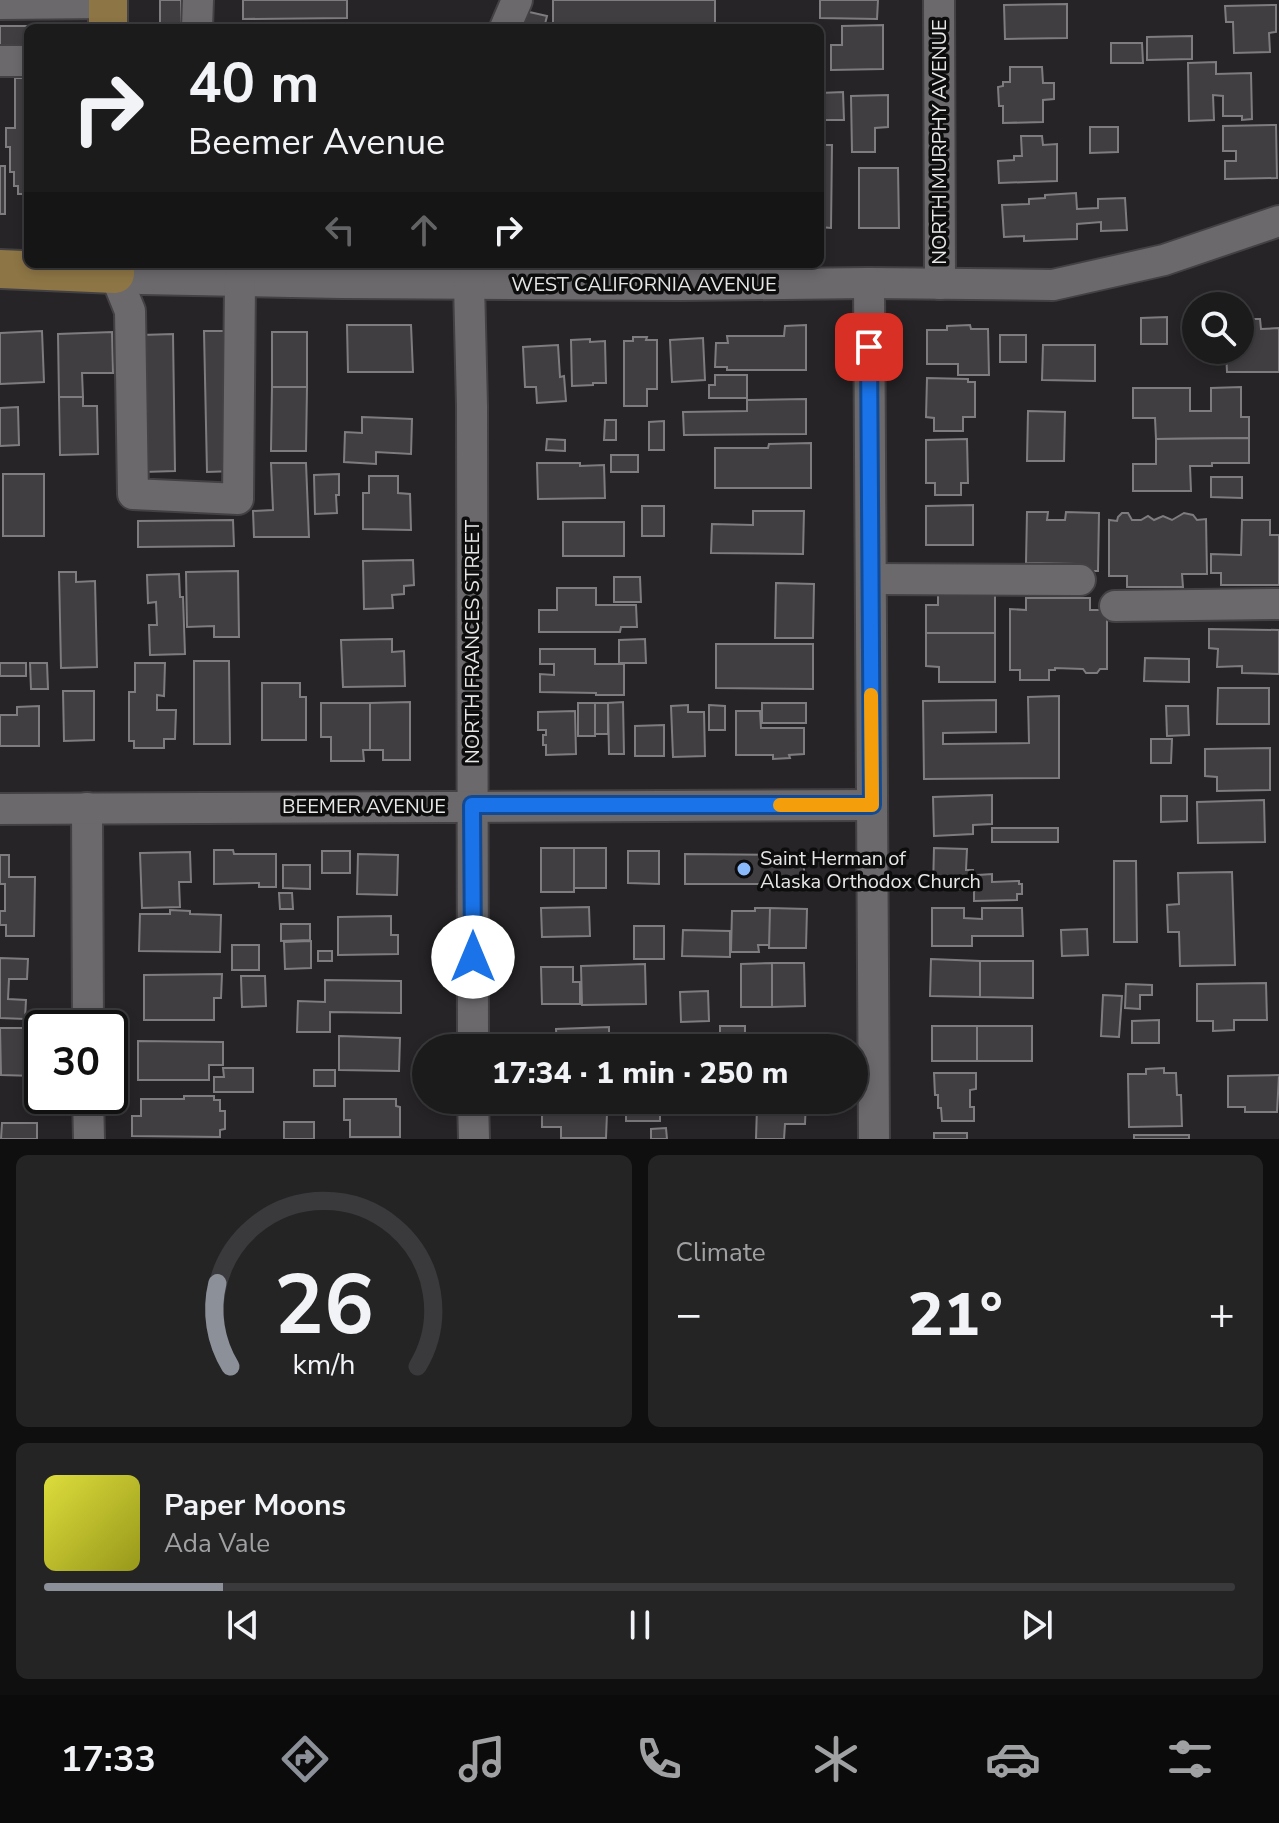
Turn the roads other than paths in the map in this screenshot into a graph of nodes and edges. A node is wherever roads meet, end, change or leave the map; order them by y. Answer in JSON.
{"nodes":[{"id":1,"x":198,"y":0,"type":"edge"},
{"id":2,"x":517,"y":0,"type":"edge"},
{"id":3,"x":939,"y":0,"type":"edge"},
{"id":4,"x":0,"y":4,"type":"edge"},
{"id":5,"x":108,"y":10,"type":"edge"},
{"id":6,"x":197,"y":24,"type":"edge"},
{"id":7,"x":507,"y":24,"type":"edge"},
{"id":8,"x":0,"y":61,"type":"edge"},
{"id":9,"x":24,"y":61,"type":"edge"},
{"id":10,"x":1279,"y":221,"type":"edge"},
{"id":11,"x":24,"y":258,"type":"edge"},
{"id":12,"x":0,"y":268,"type":"edge"},
{"id":13,"x":115,"y":269,"type":"edge"},
{"id":14,"x":468,"y":271,"type":"edge"},
{"id":15,"x":341,"y":274,"type":"edge"},
{"id":16,"x":681,"y":274,"type":"edge"},
{"id":17,"x":240,"y":281,"type":"junction"},
{"id":18,"x":869,"y":283,"type":"junction"},
{"id":19,"x":940,"y":284,"type":"junction"},
{"id":20,"x":871,"y":579,"type":"junction"},
{"id":21,"x":1080,"y":580,"type":"dead end"},
{"id":22,"x":1279,"y":604,"type":"edge"},
{"id":23,"x":1115,"y":606,"type":"dead end"},
{"id":24,"x":472,"y":805,"type":"junction"},
{"id":25,"x":872,"y":805,"type":"junction"},
{"id":26,"x":87,"y":808,"type":"junction"},
{"id":27,"x":0,"y":809,"type":"edge"},
{"id":28,"x":88,"y":1010,"type":"edge"},
{"id":29,"x":473,"y":1034,"type":"edge"},
{"id":30,"x":88,"y":1114,"type":"edge"},
{"id":31,"x":473,"y":1114,"type":"edge"},
{"id":32,"x":89,"y":1139,"type":"edge"},
{"id":33,"x":474,"y":1139,"type":"edge"},
{"id":34,"x":874,"y":1139,"type":"edge"}],
"edges":[{"from":1,"to":6,"type":"street"},
{"from":2,"to":7,"type":"street"},
{"from":3,"to":19,"type":"street","name":"NORTH MURPHY AVENUE"},
{"from":4,"to":5,"type":"street"},
{"from":8,"to":9,"type":"street"},
{"from":10,"to":19,"type":"street","name":"WEST CALIFORNIA AVENUE"},
{"from":11,"to":12,"type":"main road"},
{"from":12,"to":13,"type":"main road","name":"WEST CALIFORNIA AVENUE"},
{"from":13,"to":17,"type":"street","name":"WEST CALIFORNIA AVENUE"},
{"from":13,"to":17,"type":"street"},
{"from":14,"to":15,"type":"street","name":"WEST CALIFORNIA AVENUE"},
{"from":14,"to":16,"type":"street","name":"WEST CALIFORNIA AVENUE"},
{"from":14,"to":24,"type":"street","name":"NORTH FRANCES STREET"},
{"from":15,"to":17,"type":"street","name":"WEST CALIFORNIA AVENUE"},
{"from":16,"to":18,"type":"street","name":"WEST CALIFORNIA AVENUE"},
{"from":18,"to":19,"type":"street","name":"WEST CALIFORNIA AVENUE"},
{"from":18,"to":20,"type":"street"},
{"from":20,"to":21,"type":"street"},
{"from":20,"to":25,"type":"street"},
{"from":22,"to":23,"type":"street"},
{"from":24,"to":25,"type":"street","name":"BEEMER AVENUE"},
{"from":24,"to":26,"type":"street","name":"BEEMER AVENUE"},
{"from":24,"to":29,"type":"street","name":"NORTH FRANCES STREET"},
{"from":25,"to":34,"type":"street"},
{"from":26,"to":27,"type":"street","name":"BEEMER AVENUE"},
{"from":26,"to":28,"type":"street"},
{"from":30,"to":32,"type":"street"},
{"from":31,"to":33,"type":"street"}]}
